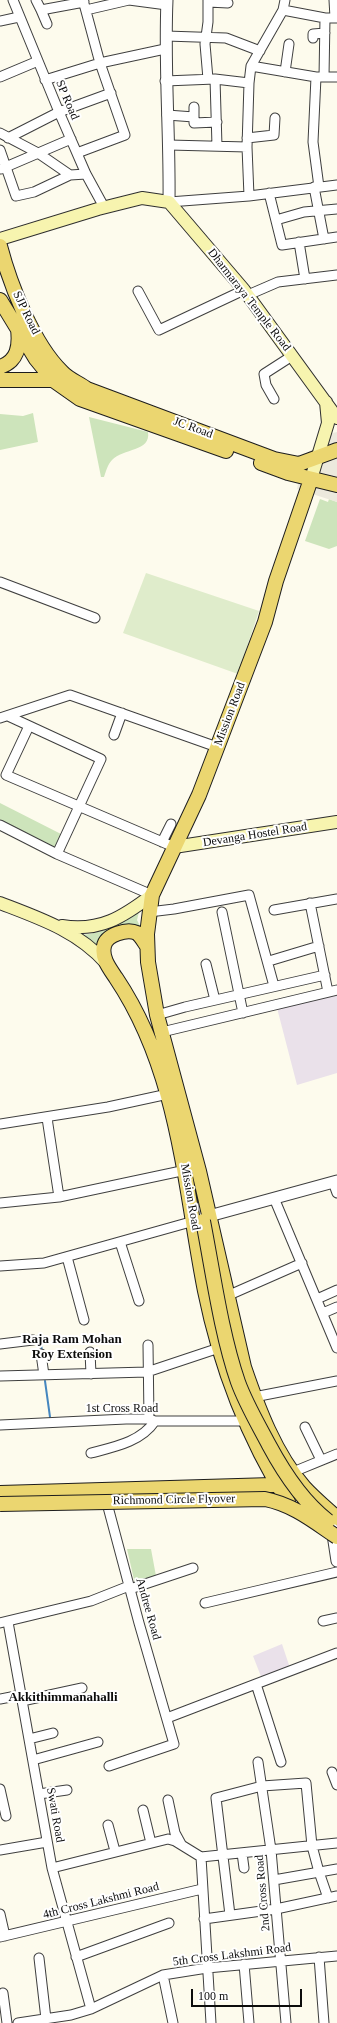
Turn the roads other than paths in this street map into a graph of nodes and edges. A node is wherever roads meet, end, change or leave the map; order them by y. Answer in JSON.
{"nodes":[{"id":1,"x":13,"y":0,"type":"edge"},
{"id":2,"x":36,"y":0,"type":"edge"},
{"id":3,"x":129,"y":0,"type":"edge"},
{"id":4,"x":285,"y":0,"type":"edge"},
{"id":5,"x":334,"y":0,"type":"edge"},
{"id":6,"x":208,"y":1,"type":"edge"},
{"id":7,"x":167,"y":3,"type":"edge"},
{"id":8,"x":228,"y":3,"type":"dead end"},
{"id":9,"x":84,"y":4,"type":"edge"},
{"id":10,"x":41,"y":10,"type":"junction"},
{"id":11,"x":283,"y":10,"type":"junction"},
{"id":12,"x":19,"y":17,"type":"junction"},
{"id":13,"x":325,"y":18,"type":"junction"},
{"id":14,"x":336,"y":18,"type":"edge"},
{"id":15,"x":0,"y":21,"type":"edge"},
{"id":16,"x":47,"y":24,"type":"dead end"},
{"id":17,"x":324,"y":32,"type":"junction"},
{"id":18,"x":166,"y":36,"type":"junction"},
{"id":19,"x":206,"y":37,"type":"junction"},
{"id":20,"x":313,"y":38,"type":"dead end"},
{"id":21,"x":289,"y":44,"type":"dead end"},
{"id":22,"x":165,"y":49,"type":"junction"},
{"id":23,"x":260,"y":51,"type":"junction"},
{"id":24,"x":38,"y":62,"type":"junction"},
{"id":25,"x":100,"y":63,"type":"junction"},
{"id":26,"x":251,"y":66,"type":"junction"},
{"id":27,"x":285,"y":72,"type":"junction"},
{"id":28,"x":0,"y":77,"type":"edge"},
{"id":29,"x":320,"y":77,"type":"junction"},
{"id":30,"x":337,"y":77,"type":"edge"},
{"id":31,"x":212,"y":79,"type":"junction"},
{"id":32,"x":45,"y":80,"type":"junction"},
{"id":33,"x":165,"y":81,"type":"junction"},
{"id":34,"x":249,"y":83,"type":"junction"},
{"id":35,"x":110,"y":93,"type":"junction"},
{"id":36,"x":194,"y":107,"type":"dead end"},
{"id":37,"x":59,"y":112,"type":"junction"},
{"id":38,"x":167,"y":115,"type":"junction"},
{"id":39,"x":194,"y":117,"type":"junction"},
{"id":40,"x":275,"y":118,"type":"dead end"},
{"id":41,"x":217,"y":122,"type":"junction"},
{"id":42,"x":4,"y":136,"type":"edge"},
{"id":43,"x":71,"y":139,"type":"junction"},
{"id":44,"x":247,"y":142,"type":"junction"},
{"id":45,"x":169,"y":144,"type":"junction"},
{"id":46,"x":217,"y":146,"type":"junction"},
{"id":47,"x":0,"y":150,"type":"edge"},
{"id":48,"x":38,"y":153,"type":"junction"},
{"id":49,"x":77,"y":153,"type":"junction"},
{"id":50,"x":3,"y":169,"type":"edge"},
{"id":51,"x":86,"y":174,"type":"junction"},
{"id":52,"x":70,"y":175,"type":"junction"},
{"id":53,"x":337,"y":185,"type":"edge"},
{"id":54,"x":316,"y":187,"type":"junction"},
{"id":55,"x":269,"y":193,"type":"junction"},
{"id":56,"x":249,"y":196,"type":"junction"},
{"id":57,"x":169,"y":202,"type":"junction"},
{"id":58,"x":104,"y":207,"type":"junction"},
{"id":59,"x":337,"y":209,"type":"edge"},
{"id":60,"x":318,"y":210,"type":"junction"},
{"id":61,"x":276,"y":220,"type":"junction"},
{"id":62,"x":337,"y":237,"type":"edge"},
{"id":63,"x":0,"y":239,"type":"edge"},
{"id":64,"x":324,"y":239,"type":"junction"},
{"id":65,"x":299,"y":242,"type":"junction"},
{"id":66,"x":0,"y":246,"type":"edge"},
{"id":67,"x":337,"y":275,"type":"edge"},
{"id":68,"x":305,"y":279,"type":"junction"},
{"id":69,"x":138,"y":291,"type":"dead end"},
{"id":70,"x":246,"y":292,"type":"junction"},
{"id":71,"x":0,"y":300,"type":"edge"},
{"id":72,"x":18,"y":328,"type":"junction"},
{"id":73,"x":292,"y":356,"type":"junction"},
{"id":74,"x":0,"y":367,"type":"edge"},
{"id":75,"x":58,"y":377,"type":"junction"},
{"id":76,"x":0,"y":380,"type":"edge"},
{"id":77,"x":274,"y":399,"type":"dead end"},
{"id":78,"x":326,"y":401,"type":"junction"},
{"id":79,"x":337,"y":418,"type":"edge"},
{"id":80,"x":337,"y":450,"type":"edge"},
{"id":81,"x":319,"y":458,"type":"junction"},
{"id":82,"x":311,"y":479,"type":"junction"},
{"id":83,"x":337,"y":485,"type":"edge"},
{"id":84,"x":0,"y":582,"type":"edge"},
{"id":85,"x":95,"y":618,"type":"dead end"},
{"id":86,"x":122,"y":713,"type":"junction"},
{"id":87,"x":4,"y":717,"type":"edge"},
{"id":88,"x":29,"y":726,"type":"junction"},
{"id":89,"x":114,"y":735,"type":"dead end"},
{"id":90,"x":217,"y":747,"type":"junction"},
{"id":91,"x":78,"y":805,"type":"junction"},
{"id":92,"x":337,"y":822,"type":"edge"},
{"id":93,"x":171,"y":824,"type":"dead end"},
{"id":94,"x":0,"y":825,"type":"edge"},
{"id":95,"x":168,"y":844,"type":"junction"},
{"id":96,"x":57,"y":854,"type":"junction"},
{"id":97,"x":152,"y":895,"type":"junction"},
{"id":98,"x":337,"y":899,"type":"edge"},
{"id":99,"x":0,"y":903,"type":"edge"},
{"id":100,"x":310,"y":903,"type":"junction"},
{"id":101,"x":274,"y":910,"type":"dead end"},
{"id":102,"x":149,"y":912,"type":"junction"},
{"id":103,"x":222,"y":912,"type":"dead end"},
{"id":104,"x":56,"y":924,"type":"junction"},
{"id":105,"x":147,"y":946,"type":"junction"},
{"id":106,"x":319,"y":946,"type":"junction"},
{"id":107,"x":269,"y":961,"type":"junction"},
{"id":108,"x":106,"y":964,"type":"junction"},
{"id":109,"x":206,"y":964,"type":"dead end"},
{"id":110,"x":325,"y":975,"type":"junction"},
{"id":111,"x":274,"y":986,"type":"junction"},
{"id":112,"x":333,"y":991,"type":"edge"},
{"id":113,"x":239,"y":995,"type":"junction"},
{"id":114,"x":215,"y":1000,"type":"junction"},
{"id":115,"x":243,"y":1013,"type":"junction"},
{"id":116,"x":157,"y":1014,"type":"junction"},
{"id":117,"x":162,"y":1032,"type":"junction"},
{"id":118,"x":168,"y":1094,"type":"junction"},
{"id":119,"x":47,"y":1118,"type":"junction"},
{"id":120,"x":0,"y":1124,"type":"edge"},
{"id":121,"x":186,"y":1170,"type":"junction"},
{"id":122,"x":335,"y":1182,"type":"edge"},
{"id":123,"x":337,"y":1193,"type":"edge"},
{"id":124,"x":59,"y":1197,"type":"junction"},
{"id":125,"x":274,"y":1198,"type":"junction"},
{"id":126,"x":206,"y":1201,"type":"joint"},
{"id":127,"x":0,"y":1204,"type":"edge"},
{"id":128,"x":202,"y":1219,"type":"junction"},
{"id":129,"x":120,"y":1242,"type":"junction"},
{"id":130,"x":67,"y":1257,"type":"junction"},
{"id":131,"x":302,"y":1264,"type":"junction"},
{"id":132,"x":0,"y":1266,"type":"edge"},
{"id":133,"x":337,"y":1290,"type":"edge"},
{"id":134,"x":227,"y":1296,"type":"junction"},
{"id":135,"x":317,"y":1299,"type":"junction"},
{"id":136,"x":139,"y":1301,"type":"dead end"},
{"id":137,"x":337,"y":1307,"type":"edge"},
{"id":138,"x":323,"y":1313,"type":"junction"},
{"id":139,"x":84,"y":1320,"type":"dead end"},
{"id":140,"x":33,"y":1340,"type":"dead end"},
{"id":141,"x":0,"y":1344,"type":"edge"},
{"id":142,"x":148,"y":1345,"type":"dead end"},
{"id":143,"x":219,"y":1348,"type":"junction"},
{"id":144,"x":337,"y":1348,"type":"edge"},
{"id":145,"x":90,"y":1352,"type":"dead end"},
{"id":146,"x":41,"y":1354,"type":"dead end"},
{"id":147,"x":147,"y":1372,"type":"junction"},
{"id":148,"x":91,"y":1374,"type":"junction"},
{"id":149,"x":44,"y":1375,"type":"junction"},
{"id":150,"x":0,"y":1376,"type":"edge"},
{"id":151,"x":337,"y":1381,"type":"edge"},
{"id":152,"x":254,"y":1396,"type":"junction"},
{"id":153,"x":152,"y":1420,"type":"junction"},
{"id":154,"x":245,"y":1421,"type":"junction"},
{"id":155,"x":0,"y":1425,"type":"edge"},
{"id":156,"x":305,"y":1427,"type":"dead end"},
{"id":157,"x":91,"y":1454,"type":"dead end"},
{"id":158,"x":337,"y":1454,"type":"edge"},
{"id":159,"x":321,"y":1460,"type":"junction"},
{"id":160,"x":299,"y":1480,"type":"junction"},
{"id":161,"x":277,"y":1485,"type":"junction"},
{"id":162,"x":0,"y":1493,"type":"edge"},
{"id":163,"x":0,"y":1499,"type":"edge"},
{"id":164,"x":288,"y":1502,"type":"junction"},
{"id":165,"x":0,"y":1504,"type":"edge"},
{"id":166,"x":108,"y":1507,"type":"junction"},
{"id":167,"x":0,"y":1509,"type":"edge"},
{"id":168,"x":329,"y":1515,"type":"edge"},
{"id":169,"x":336,"y":1535,"type":"edge"},
{"id":170,"x":337,"y":1561,"type":"edge"},
{"id":171,"x":193,"y":1568,"type":"dead end"},
{"id":172,"x":337,"y":1572,"type":"edge"},
{"id":173,"x":129,"y":1588,"type":"junction"},
{"id":174,"x":205,"y":1603,"type":"dead end"},
{"id":175,"x":337,"y":1618,"type":"edge"},
{"id":176,"x":323,"y":1621,"type":"dead end"},
{"id":177,"x":4,"y":1622,"type":"edge"},
{"id":178,"x":337,"y":1653,"type":"edge"},
{"id":179,"x":256,"y":1684,"type":"junction"},
{"id":180,"x":82,"y":1688,"type":"dead end"},
{"id":181,"x":21,"y":1698,"type":"junction"},
{"id":182,"x":0,"y":1699,"type":"edge"},
{"id":183,"x":167,"y":1718,"type":"junction"},
{"id":184,"x":53,"y":1733,"type":"dead end"},
{"id":185,"x":29,"y":1739,"type":"junction"},
{"id":186,"x":98,"y":1742,"type":"dead end"},
{"id":187,"x":33,"y":1760,"type":"junction"},
{"id":188,"x":258,"y":1762,"type":"dead end"},
{"id":189,"x":281,"y":1762,"type":"dead end"},
{"id":190,"x":109,"y":1766,"type":"dead end"},
{"id":191,"x":332,"y":1772,"type":"dead end"},
{"id":192,"x":337,"y":1785,"type":"edge"},
{"id":193,"x":262,"y":1786,"type":"junction"},
{"id":194,"x":0,"y":1789,"type":"edge"},
{"id":195,"x":67,"y":1790,"type":"dead end"},
{"id":196,"x":39,"y":1794,"type":"junction"},
{"id":197,"x":168,"y":1800,"type":"dead end"},
{"id":198,"x":143,"y":1810,"type":"dead end"},
{"id":199,"x":6,"y":1816,"type":"dead end"},
{"id":200,"x":108,"y":1825,"type":"dead end"},
{"id":201,"x":47,"y":1842,"type":"junction"},
{"id":202,"x":151,"y":1843,"type":"junction"},
{"id":203,"x":337,"y":1843,"type":"edge"},
{"id":204,"x":182,"y":1844,"type":"junction"},
{"id":205,"x":312,"y":1846,"type":"junction"},
{"id":206,"x":0,"y":1850,"type":"edge"},
{"id":207,"x":271,"y":1850,"type":"junction"},
{"id":208,"x":115,"y":1851,"type":"junction"},
{"id":209,"x":242,"y":1853,"type":"junction"},
{"id":210,"x":224,"y":1855,"type":"junction"},
{"id":211,"x":201,"y":1857,"type":"junction"},
{"id":212,"x":52,"y":1868,"type":"junction"},
{"id":213,"x":244,"y":1868,"type":"dead end"},
{"id":214,"x":337,"y":1869,"type":"edge"},
{"id":215,"x":318,"y":1872,"type":"junction"},
{"id":216,"x":274,"y":1880,"type":"junction"},
{"id":217,"x":202,"y":1889,"type":"junction"},
{"id":218,"x":333,"y":1897,"type":"edge"},
{"id":219,"x":276,"y":1909,"type":"junction"},
{"id":220,"x":0,"y":1914,"type":"edge"},
{"id":221,"x":230,"y":1915,"type":"junction"},
{"id":222,"x":204,"y":1919,"type":"junction"},
{"id":223,"x":67,"y":1922,"type":"junction"},
{"id":224,"x":169,"y":1923,"type":"dead end"},
{"id":225,"x":2,"y":1936,"type":"edge"},
{"id":226,"x":337,"y":1956,"type":"edge"},
{"id":227,"x":76,"y":1957,"type":"junction"},
{"id":228,"x":319,"y":1957,"type":"junction"},
{"id":229,"x":40,"y":1958,"type":"dead end"},
{"id":230,"x":281,"y":1961,"type":"junction"},
{"id":231,"x":244,"y":1964,"type":"junction"},
{"id":232,"x":207,"y":1968,"type":"junction"},
{"id":233,"x":163,"y":1975,"type":"junction"},
{"id":234,"x":3,"y":1993,"type":"dead end"},
{"id":235,"x":91,"y":2009,"type":"junction"},
{"id":236,"x":46,"y":2019,"type":"junction"},
{"id":237,"x":7,"y":2023,"type":"edge"},
{"id":238,"x":18,"y":2023,"type":"edge"},
{"id":239,"x":173,"y":2023,"type":"edge"},
{"id":240,"x":211,"y":2023,"type":"edge"},
{"id":241,"x":249,"y":2023,"type":"edge"},
{"id":242,"x":286,"y":2023,"type":"edge"},
{"id":243,"x":324,"y":2023,"type":"edge"}],
"edges":[{"from":1,"to":12,"type":"street","name":"SP Road"},
{"from":2,"to":10,"type":"street"},
{"from":3,"to":7,"type":"street"},
{"from":3,"to":9,"type":"street"},
{"from":4,"to":11,"type":"street"},
{"from":5,"to":14,"type":"street"},
{"from":6,"to":8,"type":"street"},
{"from":6,"to":19,"type":"street"},
{"from":7,"to":18,"type":"street"},
{"from":9,"to":10,"type":"street"},
{"from":9,"to":25,"type":"street"},
{"from":10,"to":16,"type":"street"},
{"from":11,"to":13,"type":"street"},
{"from":11,"to":23,"type":"street"},
{"from":12,"to":15,"type":"street"},
{"from":12,"to":24,"type":"street","name":"SP Road"},
{"from":13,"to":14,"type":"street"},
{"from":13,"to":17,"type":"street"},
{"from":17,"to":20,"type":"street"},
{"from":17,"to":29,"type":"street"},
{"from":18,"to":19,"type":"street"},
{"from":18,"to":22,"type":"street"},
{"from":19,"to":23,"type":"street"},
{"from":19,"to":31,"type":"street"},
{"from":21,"to":27,"type":"street"},
{"from":22,"to":25,"type":"street"},
{"from":22,"to":33,"type":"street"},
{"from":23,"to":26,"type":"street"},
{"from":24,"to":28,"type":"street"},
{"from":24,"to":32,"type":"street","name":"SP Road"},
{"from":25,"to":32,"type":"street"},
{"from":25,"to":35,"type":"street"},
{"from":26,"to":27,"type":"street"},
{"from":26,"to":34,"type":"street"},
{"from":27,"to":29,"type":"street"},
{"from":29,"to":30,"type":"street"},
{"from":29,"to":54,"type":"street"},
{"from":31,"to":33,"type":"street"},
{"from":31,"to":34,"type":"street"},
{"from":31,"to":41,"type":"street"},
{"from":32,"to":37,"type":"street","name":"SP Road"},
{"from":33,"to":38,"type":"street"},
{"from":34,"to":44,"type":"street"},
{"from":35,"to":37,"type":"street"},
{"from":35,"to":49,"type":"street"},
{"from":36,"to":39,"type":"street"},
{"from":37,"to":42,"type":"street"},
{"from":37,"to":43,"type":"street","name":"SP Road"},
{"from":38,"to":39,"type":"street"},
{"from":38,"to":45,"type":"street"},
{"from":39,"to":41,"type":"street"},
{"from":40,"to":44,"type":"street"},
{"from":41,"to":46,"type":"street"},
{"from":42,"to":48,"type":"street"},
{"from":43,"to":48,"type":"street"},
{"from":43,"to":49,"type":"street","name":"SP Road"},
{"from":44,"to":46,"type":"street"},
{"from":44,"to":56,"type":"street"},
{"from":45,"to":46,"type":"street"},
{"from":45,"to":57,"type":"street"},
{"from":47,"to":50,"type":"street"},
{"from":48,"to":50,"type":"street"},
{"from":48,"to":52,"type":"street"},
{"from":49,"to":51,"type":"street","name":"SP Road"},
{"from":50,"to":52,"type":"street"},
{"from":51,"to":52,"type":"street"},
{"from":51,"to":58,"type":"street","name":"SP Road"},
{"from":53,"to":54,"type":"street"},
{"from":54,"to":55,"type":"street"},
{"from":54,"to":60,"type":"street"},
{"from":55,"to":56,"type":"street"},
{"from":55,"to":61,"type":"street"},
{"from":56,"to":57,"type":"street"},
{"from":57,"to":58,"type":"main road"},
{"from":57,"to":70,"type":"main road","name":"Dharmaraya Temple Road"},
{"from":58,"to":63,"type":"main road"},
{"from":59,"to":60,"type":"street"},
{"from":60,"to":61,"type":"street"},
{"from":60,"to":64,"type":"street"},
{"from":61,"to":65,"type":"street"},
{"from":62,"to":64,"type":"street"},
{"from":64,"to":65,"type":"street"},
{"from":65,"to":68,"type":"street"},
{"from":66,"to":75,"type":"main road","name":"SJP Road"},
{"from":67,"to":68,"type":"street"},
{"from":68,"to":70,"type":"street"},
{"from":69,"to":70,"type":"street"},
{"from":70,"to":73,"type":"main road","name":"Dharmaraya Temple Road"},
{"from":71,"to":72,"type":"main road"},
{"from":72,"to":74,"type":"main road"},
{"from":72,"to":75,"type":"main road"},
{"from":73,"to":77,"type":"street"},
{"from":73,"to":78,"type":"main road","name":"Dharmaraya Temple Road"},
{"from":75,"to":76,"type":"main road"},
{"from":75,"to":81,"type":"main road","name":"JC Road"},
{"from":75,"to":82,"type":"main road","name":"JC Road"},
{"from":78,"to":79,"type":"main road","name":"Dharmaraya Temple Road"},
{"from":78,"to":81,"type":"main road"},
{"from":80,"to":81,"type":"main road","name":"JC Road"},
{"from":81,"to":82,"type":"main road"},
{"from":82,"to":83,"type":"main road","name":"JC Road"},
{"from":82,"to":90,"type":"main road","name":"Mission Road"},
{"from":84,"to":85,"type":"street"},
{"from":86,"to":87,"type":"street"},
{"from":86,"to":89,"type":"street"},
{"from":86,"to":90,"type":"street"},
{"from":87,"to":88,"type":"street"},
{"from":88,"to":91,"type":"street"},
{"from":88,"to":91,"type":"street"},
{"from":90,"to":95,"type":"main road","name":"Mission Road"},
{"from":91,"to":95,"type":"street"},
{"from":91,"to":96,"type":"street"},
{"from":92,"to":95,"type":"main road","name":"Devanga Hostel Road"},
{"from":93,"to":95,"type":"street"},
{"from":94,"to":96,"type":"street"},
{"from":95,"to":97,"type":"main road","name":"Mission Road"},
{"from":96,"to":97,"type":"street"},
{"from":97,"to":102,"type":"main road","name":"Mission Road"},
{"from":97,"to":104,"type":"main road"},
{"from":98,"to":100,"type":"street"},
{"from":99,"to":104,"type":"main road"},
{"from":100,"to":101,"type":"street"},
{"from":100,"to":106,"type":"street"},
{"from":102,"to":105,"type":"main road","name":"Mission Road"},
{"from":102,"to":107,"type":"street"},
{"from":103,"to":113,"type":"street"},
{"from":104,"to":108,"type":"main road"},
{"from":105,"to":108,"type":"main road"},
{"from":105,"to":116,"type":"main road","name":"Mission Road"},
{"from":106,"to":107,"type":"street"},
{"from":106,"to":110,"type":"street"},
{"from":107,"to":111,"type":"street"},
{"from":108,"to":118,"type":"main road","name":"Mission Road"},
{"from":109,"to":114,"type":"street"},
{"from":110,"to":111,"type":"street"},
{"from":110,"to":112,"type":"street"},
{"from":111,"to":113,"type":"street"},
{"from":112,"to":115,"type":"street"},
{"from":113,"to":114,"type":"street"},
{"from":113,"to":115,"type":"street"},
{"from":114,"to":116,"type":"street"},
{"from":115,"to":117,"type":"street"},
{"from":116,"to":117,"type":"main road","name":"Mission Road"},
{"from":117,"to":126,"type":"main road","name":"Mission Road"},
{"from":118,"to":119,"type":"street"},
{"from":118,"to":121,"type":"main road","name":"Mission Road"},
{"from":119,"to":120,"type":"street"},
{"from":119,"to":124,"type":"street"},
{"from":121,"to":124,"type":"street"},
{"from":121,"to":128,"type":"main road","name":"Mission Road"},
{"from":122,"to":123,"type":"street"},
{"from":122,"to":125,"type":"street"},
{"from":124,"to":127,"type":"street"},
{"from":125,"to":128,"type":"street"},
{"from":125,"to":131,"type":"street"},
{"from":126,"to":128,"type":"main road","name":"Richmond Circle Flyover"},
{"from":128,"to":129,"type":"street"},
{"from":128,"to":134,"type":"main road","name":"Mission Road"},
{"from":128,"to":143,"type":"main road","name":"Mission Road"},
{"from":128,"to":168,"type":"main road","name":"Richmond Circle Flyover","bridge":true},
{"from":129,"to":130,"type":"street"},
{"from":129,"to":136,"type":"street"},
{"from":130,"to":132,"type":"street"},
{"from":130,"to":139,"type":"street"},
{"from":131,"to":134,"type":"street"},
{"from":131,"to":135,"type":"street"},
{"from":133,"to":135,"type":"street"},
{"from":134,"to":152,"type":"main road","name":"Mission Road"},
{"from":135,"to":138,"type":"street"},
{"from":137,"to":138,"type":"street"},
{"from":138,"to":144,"type":"street"},
{"from":140,"to":141,"type":"street"},
{"from":142,"to":147,"type":"street"},
{"from":143,"to":147,"type":"street"},
{"from":143,"to":154,"type":"main road","name":"Mission Road"},
{"from":145,"to":148,"type":"street"},
{"from":146,"to":149,"type":"street"},
{"from":147,"to":148,"type":"street"},
{"from":147,"to":153,"type":"street"},
{"from":148,"to":149,"type":"street"},
{"from":149,"to":150,"type":"street"},
{"from":151,"to":152,"type":"street"},
{"from":152,"to":160,"type":"main road","name":"Mission Road"},
{"from":153,"to":154,"type":"street","name":"1st Cross Road"},
{"from":153,"to":155,"type":"street","name":"1st Cross Road"},
{"from":153,"to":157,"type":"street"},
{"from":154,"to":161,"type":"main road","name":"Mission Road"},
{"from":156,"to":159,"type":"street"},
{"from":158,"to":159,"type":"street"},
{"from":159,"to":160,"type":"street"},
{"from":160,"to":161,"type":"main road"},
{"from":160,"to":164,"type":"main road"},
{"from":160,"to":168,"type":"main road","name":"Mission Road"},
{"from":161,"to":162,"type":"main road"},
{"from":161,"to":164,"type":"main road","name":"Mission Road"},
{"from":163,"to":168,"type":"main road","name":"Richmond Circle Flyover"},
{"from":164,"to":166,"type":"main road"},
{"from":164,"to":169,"type":"main road","name":"Mission Road"},
{"from":165,"to":169,"type":"main road","name":"Richmond Circle Flyover","bridge":true},
{"from":166,"to":167,"type":"main road"},
{"from":166,"to":173,"type":"street","name":"Andree Road"},
{"from":168,"to":169,"type":"main road","name":"Richmond Circle Flyover","bridge":true},
{"from":169,"to":170,"type":"street"},
{"from":171,"to":173,"type":"street"},
{"from":172,"to":174,"type":"street"},
{"from":173,"to":177,"type":"street"},
{"from":173,"to":183,"type":"street","name":"Andree Road"},
{"from":175,"to":176,"type":"street"},
{"from":177,"to":181,"type":"street","name":"Swati Road"},
{"from":178,"to":179,"type":"street"},
{"from":179,"to":183,"type":"street"},
{"from":179,"to":189,"type":"street"},
{"from":180,"to":181,"type":"street"},
{"from":181,"to":182,"type":"street"},
{"from":181,"to":185,"type":"street","name":"Swati Road"},
{"from":183,"to":190,"type":"street","name":"Andree Road"},
{"from":184,"to":185,"type":"street"},
{"from":185,"to":187,"type":"street","name":"Swati Road"},
{"from":186,"to":187,"type":"street"},
{"from":187,"to":196,"type":"street","name":"Swati Road"},
{"from":188,"to":193,"type":"street","name":"2nd Cross Road"},
{"from":191,"to":192,"type":"street"},
{"from":193,"to":205,"type":"street"},
{"from":193,"to":207,"type":"street","name":"2nd Cross Road"},
{"from":193,"to":210,"type":"street"},
{"from":194,"to":199,"type":"street"},
{"from":195,"to":196,"type":"street"},
{"from":196,"to":201,"type":"street","name":"Swati Road"},
{"from":197,"to":204,"type":"street"},
{"from":198,"to":202,"type":"street"},
{"from":200,"to":208,"type":"street"},
{"from":201,"to":206,"type":"street"},
{"from":201,"to":212,"type":"street","name":"Swati Road"},
{"from":202,"to":204,"type":"street"},
{"from":202,"to":208,"type":"street"},
{"from":203,"to":205,"type":"street"},
{"from":204,"to":211,"type":"street"},
{"from":205,"to":207,"type":"street"},
{"from":205,"to":215,"type":"street"},
{"from":207,"to":209,"type":"street"},
{"from":207,"to":216,"type":"street","name":"2nd Cross Road"},
{"from":208,"to":212,"type":"street"},
{"from":209,"to":210,"type":"street"},
{"from":209,"to":213,"type":"street"},
{"from":210,"to":211,"type":"street"},
{"from":210,"to":221,"type":"street"},
{"from":211,"to":217,"type":"street"},
{"from":212,"to":223,"type":"street","name":"Swati Road"},
{"from":214,"to":215,"type":"street"},
{"from":215,"to":216,"type":"street"},
{"from":215,"to":218,"type":"street"},
{"from":216,"to":219,"type":"street","name":"2nd Cross Road"},
{"from":217,"to":222,"type":"street"},
{"from":217,"to":223,"type":"street","name":"4th Cross Lakshmi Road"},
{"from":218,"to":219,"type":"street"},
{"from":219,"to":221,"type":"street"},
{"from":219,"to":230,"type":"street","name":"2nd Cross Road"},
{"from":220,"to":225,"type":"street","name":"4th Cross Lakshmi Road"},
{"from":221,"to":222,"type":"street"},
{"from":222,"to":232,"type":"street"},
{"from":223,"to":225,"type":"street","name":"4th Cross Lakshmi Road"},
{"from":223,"to":227,"type":"street","name":"Swati Road"},
{"from":224,"to":227,"type":"street"},
{"from":226,"to":228,"type":"street","name":"5th Cross Lakshmi Road"},
{"from":227,"to":235,"type":"street","name":"Swati Road"},
{"from":228,"to":230,"type":"street","name":"5th Cross Lakshmi Road"},
{"from":228,"to":243,"type":"street"},
{"from":229,"to":236,"type":"street"},
{"from":230,"to":231,"type":"street","name":"5th Cross Lakshmi Road"},
{"from":230,"to":242,"type":"street","name":"2nd Cross Road"},
{"from":231,"to":232,"type":"street","name":"5th Cross Lakshmi Road"},
{"from":231,"to":241,"type":"street"},
{"from":232,"to":233,"type":"street","name":"5th Cross Lakshmi Road"},
{"from":232,"to":240,"type":"street"},
{"from":233,"to":235,"type":"street","name":"5th Cross Lakshmi Road"},
{"from":233,"to":239,"type":"street"},
{"from":234,"to":237,"type":"street"},
{"from":235,"to":236,"type":"street","name":"5th Cross Lakshmi Road"},
{"from":236,"to":238,"type":"street","name":"5th Cross Lakshmi Road"}]}
